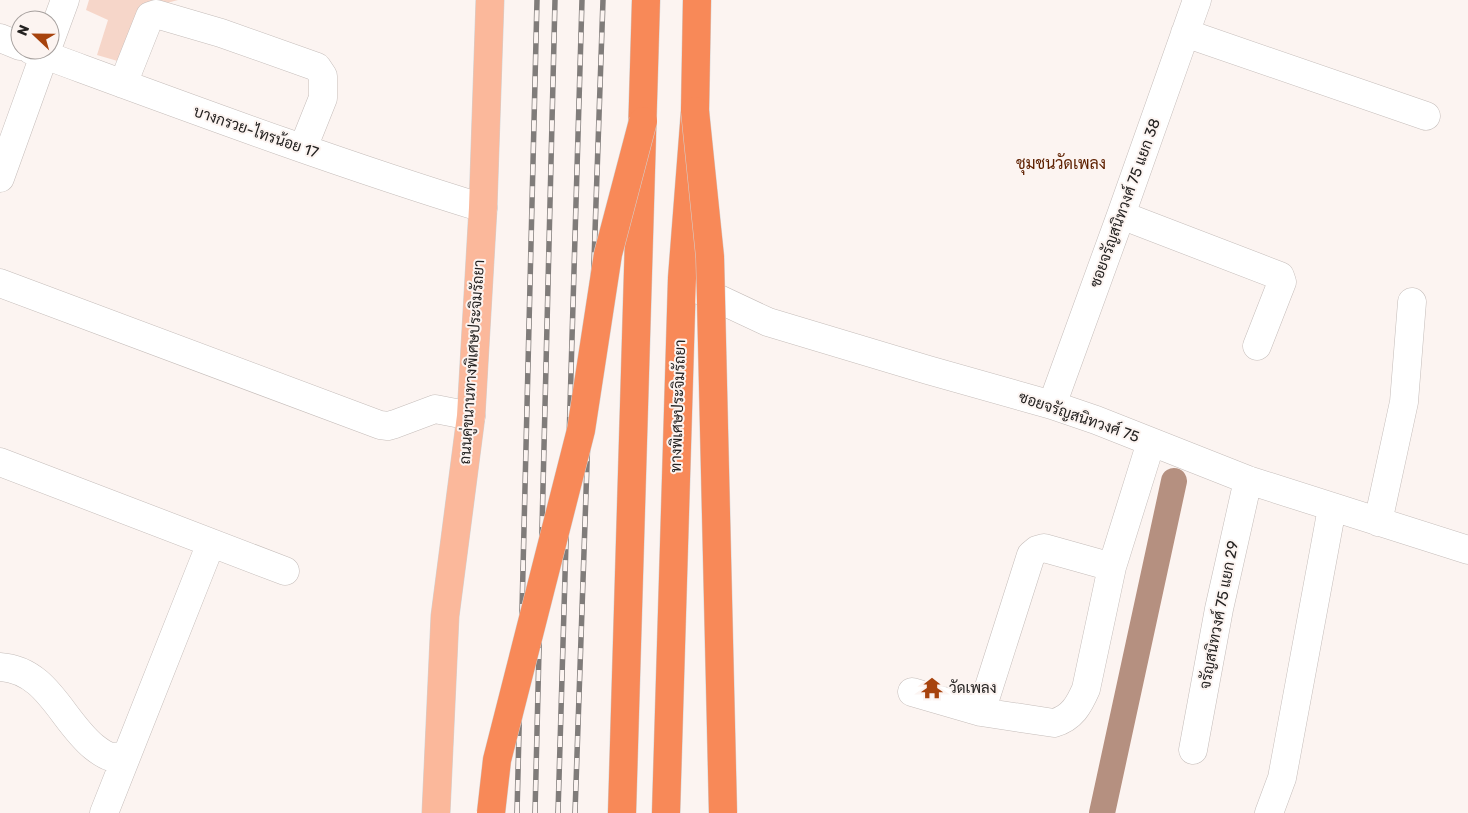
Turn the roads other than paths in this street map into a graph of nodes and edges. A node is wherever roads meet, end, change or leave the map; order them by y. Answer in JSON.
{"nodes":[{"id":1,"x":490,"y":0,"type":"edge"},
{"id":2,"x":646,"y":0,"type":"edge"},
{"id":3,"x":697,"y":0,"type":"edge"},
{"id":4,"x":702,"y":0,"type":"edge"},
{"id":5,"x":1197,"y":0,"type":"edge"},
{"id":6,"x":1185,"y":32,"type":"junction"},
{"id":7,"x":60,"y":57,"type":"edge"},
{"id":8,"x":34,"y":60,"type":"edge"},
{"id":9,"x":123,"y":84,"type":"junction"},
{"id":10,"x":695,"y":111,"type":"junction"},
{"id":11,"x":1426,"y":116,"type":"dead end"},
{"id":12,"x":643,"y":121,"type":"junction"},
{"id":13,"x":303,"y":148,"type":"junction"},
{"id":14,"x":0,"y":178,"type":"edge"},
{"id":15,"x":482,"y":208,"type":"junction"},
{"id":16,"x":1121,"y":216,"type":"junction"},
{"id":17,"x":0,"y":283,"type":"edge"},
{"id":18,"x":689,"y":285,"type":"junction"},
{"id":19,"x":1412,"y":302,"type":"dead end"},
{"id":20,"x":1257,"y":346,"type":"dead end"},
{"id":21,"x":1052,"y":405,"type":"junction"},
{"id":22,"x":470,"y":416,"type":"junction"},
{"id":23,"x":1151,"y":442,"type":"junction"},
{"id":24,"x":0,"y":462,"type":"edge"},
{"id":25,"x":1248,"y":480,"type":"junction"},
{"id":26,"x":1332,"y":508,"type":"junction"},
{"id":27,"x":1378,"y":522,"type":"junction"},
{"id":28,"x":211,"y":542,"type":"junction"},
{"id":29,"x":1468,"y":550,"type":"edge"},
{"id":30,"x":1112,"y":567,"type":"junction"},
{"id":31,"x":285,"y":571,"type":"dead end"},
{"id":32,"x":0,"y":666,"type":"edge"},
{"id":33,"x":912,"y":692,"type":"dead end"},
{"id":34,"x":982,"y":712,"type":"junction"},
{"id":35,"x":1193,"y":750,"type":"dead end"},
{"id":36,"x":126,"y":755,"type":"junction"},
{"id":37,"x":104,"y":813,"type":"edge"},
{"id":38,"x":436,"y":813,"type":"edge"},
{"id":39,"x":491,"y":813,"type":"edge"},
{"id":40,"x":622,"y":813,"type":"edge"},
{"id":41,"x":666,"y":813,"type":"edge"},
{"id":42,"x":676,"y":813,"type":"edge"},
{"id":43,"x":723,"y":813,"type":"edge"},
{"id":44,"x":1269,"y":813,"type":"edge"}],
"edges":[{"from":1,"to":15,"type":"main road","name":"ถนนคู่ขนานทางพิเศษประจิมรัถยา"},
{"from":2,"to":12,"type":"highway"},
{"from":3,"to":10,"type":"highway","name":"ทางพิเศษประจิมรัถยา"},
{"from":4,"to":18,"type":"main road"},
{"from":5,"to":6,"type":"street","name":"ซอยจรัญสนิทวงศ์ 75 แยก 38"},
{"from":6,"to":11,"type":"street"},
{"from":6,"to":16,"type":"street","name":"ซอยจรัญสนิทวงศ์ 75 แยก 38"},
{"from":7,"to":9,"type":"street","name":"บางกรวย-ไทรน้อย 17"},
{"from":8,"to":14,"type":"street"},
{"from":9,"to":13,"type":"street","name":"บางกรวย-ไทรน้อย 17"},
{"from":9,"to":13,"type":"street"},
{"from":10,"to":41,"type":"highway","name":"ทางพิเศษประจิมรัถยา","bridge":true},
{"from":10,"to":43,"type":"highway","bridge":true},
{"from":12,"to":39,"type":"highway","bridge":true},
{"from":12,"to":40,"type":"highway","bridge":true},
{"from":13,"to":15,"type":"street","name":"บางกรวย-ไทรน้อย 17"},
{"from":15,"to":22,"type":"main road","name":"ถนนคู่ขนานทางพิเศษประจิมรัถยา"},
{"from":16,"to":20,"type":"street"},
{"from":16,"to":21,"type":"street","name":"ซอยจรัญสนิทวงศ์ 75 แยก 38"},
{"from":17,"to":22,"type":"street"},
{"from":18,"to":21,"type":"street","name":"ซอยจรัญสนิทวงศ์ 75"},
{"from":18,"to":42,"type":"main road"},
{"from":19,"to":27,"type":"street"},
{"from":21,"to":23,"type":"street","name":"ซอยจรัญสนิทวงศ์ 75"},
{"from":22,"to":38,"type":"main road","name":"ถนนคู่ขนานทางพิเศษประจิมรัถยา"},
{"from":23,"to":25,"type":"street","name":"ซอยจรัญสนิทวงศ์ 75"},
{"from":23,"to":30,"type":"street"},
{"from":24,"to":28,"type":"street"},
{"from":25,"to":26,"type":"street","name":"ซอยจรัญสนิทวงศ์ 75"},
{"from":25,"to":35,"type":"street","name":"จรัญสนิทวงศ์ 75 แยก 29"},
{"from":26,"to":27,"type":"street","name":"ซอยจรัญสนิทวงศ์ 75"},
{"from":26,"to":44,"type":"street"},
{"from":27,"to":29,"type":"street","name":"ซอยจรัญสนิทวงศ์ 75"},
{"from":28,"to":31,"type":"street"},
{"from":28,"to":36,"type":"street"},
{"from":30,"to":34,"type":"street"},
{"from":30,"to":34,"type":"street"},
{"from":32,"to":36,"type":"street"},
{"from":33,"to":34,"type":"street"},
{"from":36,"to":37,"type":"street"}]}
